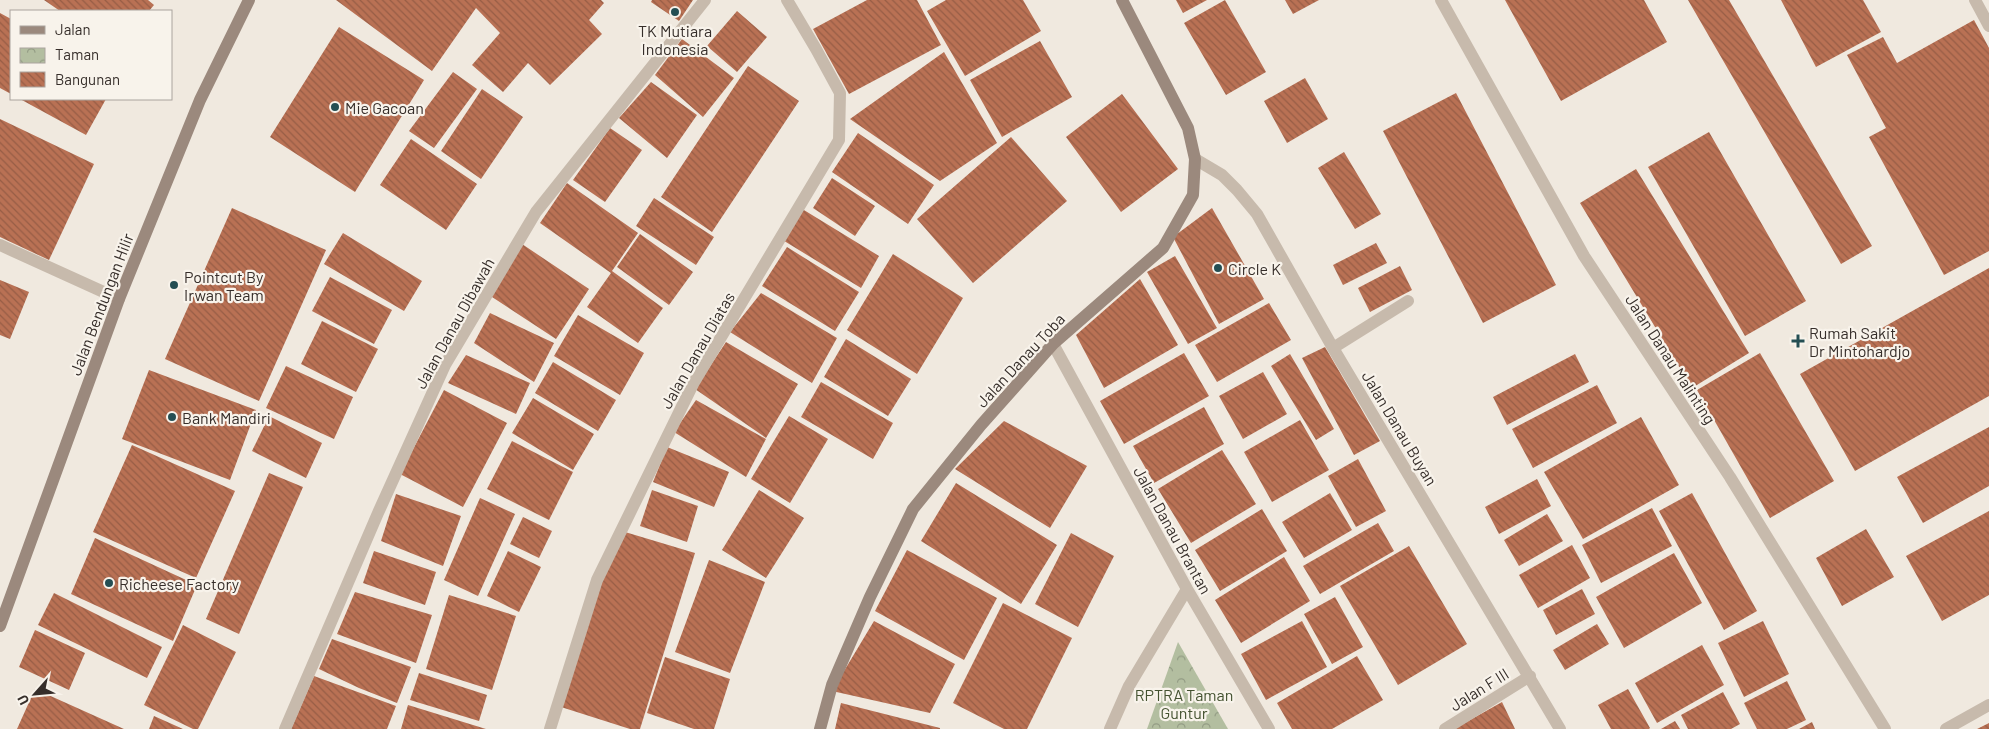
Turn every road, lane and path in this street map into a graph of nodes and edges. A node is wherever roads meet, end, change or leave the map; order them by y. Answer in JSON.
{"nodes":[{"id":1,"x":249,"y":0,"type":"edge"},
{"id":2,"x":705,"y":0,"type":"edge"},
{"id":3,"x":788,"y":0,"type":"edge"},
{"id":4,"x":1122,"y":0,"type":"edge"},
{"id":5,"x":1441,"y":0,"type":"edge"},
{"id":6,"x":1975,"y":0,"type":"edge"},
{"id":7,"x":1989,"y":26,"type":"edge"},
{"id":8,"x":1194,"y":160,"type":"junction"},
{"id":9,"x":0,"y":245,"type":"edge"},
{"id":10,"x":119,"y":299,"type":"junction"},
{"id":11,"x":1408,"y":301,"type":"dead end"},
{"id":12,"x":1053,"y":344,"type":"junction"},
{"id":13,"x":1333,"y":348,"type":"junction"},
{"id":14,"x":1187,"y":589,"type":"junction"},
{"id":15,"x":0,"y":626,"type":"edge"},
{"id":16,"x":1530,"y":676,"type":"junction"},
{"id":17,"x":1989,"y":705,"type":"edge"},
{"id":18,"x":284,"y":729,"type":"edge"},
{"id":19,"x":550,"y":729,"type":"edge"},
{"id":20,"x":820,"y":729,"type":"edge"},
{"id":21,"x":1110,"y":729,"type":"edge"},
{"id":22,"x":1269,"y":729,"type":"edge"},
{"id":23,"x":1444,"y":729,"type":"edge"},
{"id":24,"x":1560,"y":729,"type":"edge"},
{"id":25,"x":1885,"y":729,"type":"edge"},
{"id":26,"x":1946,"y":729,"type":"edge"}],
"edges":[{"from":1,"to":10,"type":"street","name":"Jalan Bendungan Hilir"},
{"from":2,"to":18,"type":"street","name":"Jalan Danau Dibawah"},
{"from":3,"to":19,"type":"street","name":"Jalan Danau Diatas"},
{"from":4,"to":8,"type":"street","name":"Jalan Danau Toba"},
{"from":5,"to":25,"type":"street","name":"Jalan Danau Malinting"},
{"from":6,"to":7,"type":"street"},
{"from":8,"to":12,"type":"street","name":"Jalan Danau Toba"},
{"from":8,"to":13,"type":"street","name":"Jalan Danau Buyan"},
{"from":9,"to":10,"type":"street"},
{"from":10,"to":15,"type":"street","name":"Jalan Bendungan Hilir"},
{"from":11,"to":13,"type":"street"},
{"from":12,"to":14,"type":"street","name":"Jalan Danau Brantan"},
{"from":12,"to":20,"type":"street","name":"Jalan Danau Toba"},
{"from":13,"to":16,"type":"street","name":"Jalan Danau Buyan"},
{"from":14,"to":21,"type":"street"},
{"from":14,"to":22,"type":"street","name":"Jalan Danau Brantan"},
{"from":16,"to":23,"type":"street","name":"Jalan F III"},
{"from":16,"to":24,"type":"street","name":"Jalan Danau Buyan"},
{"from":17,"to":26,"type":"street"}]}
